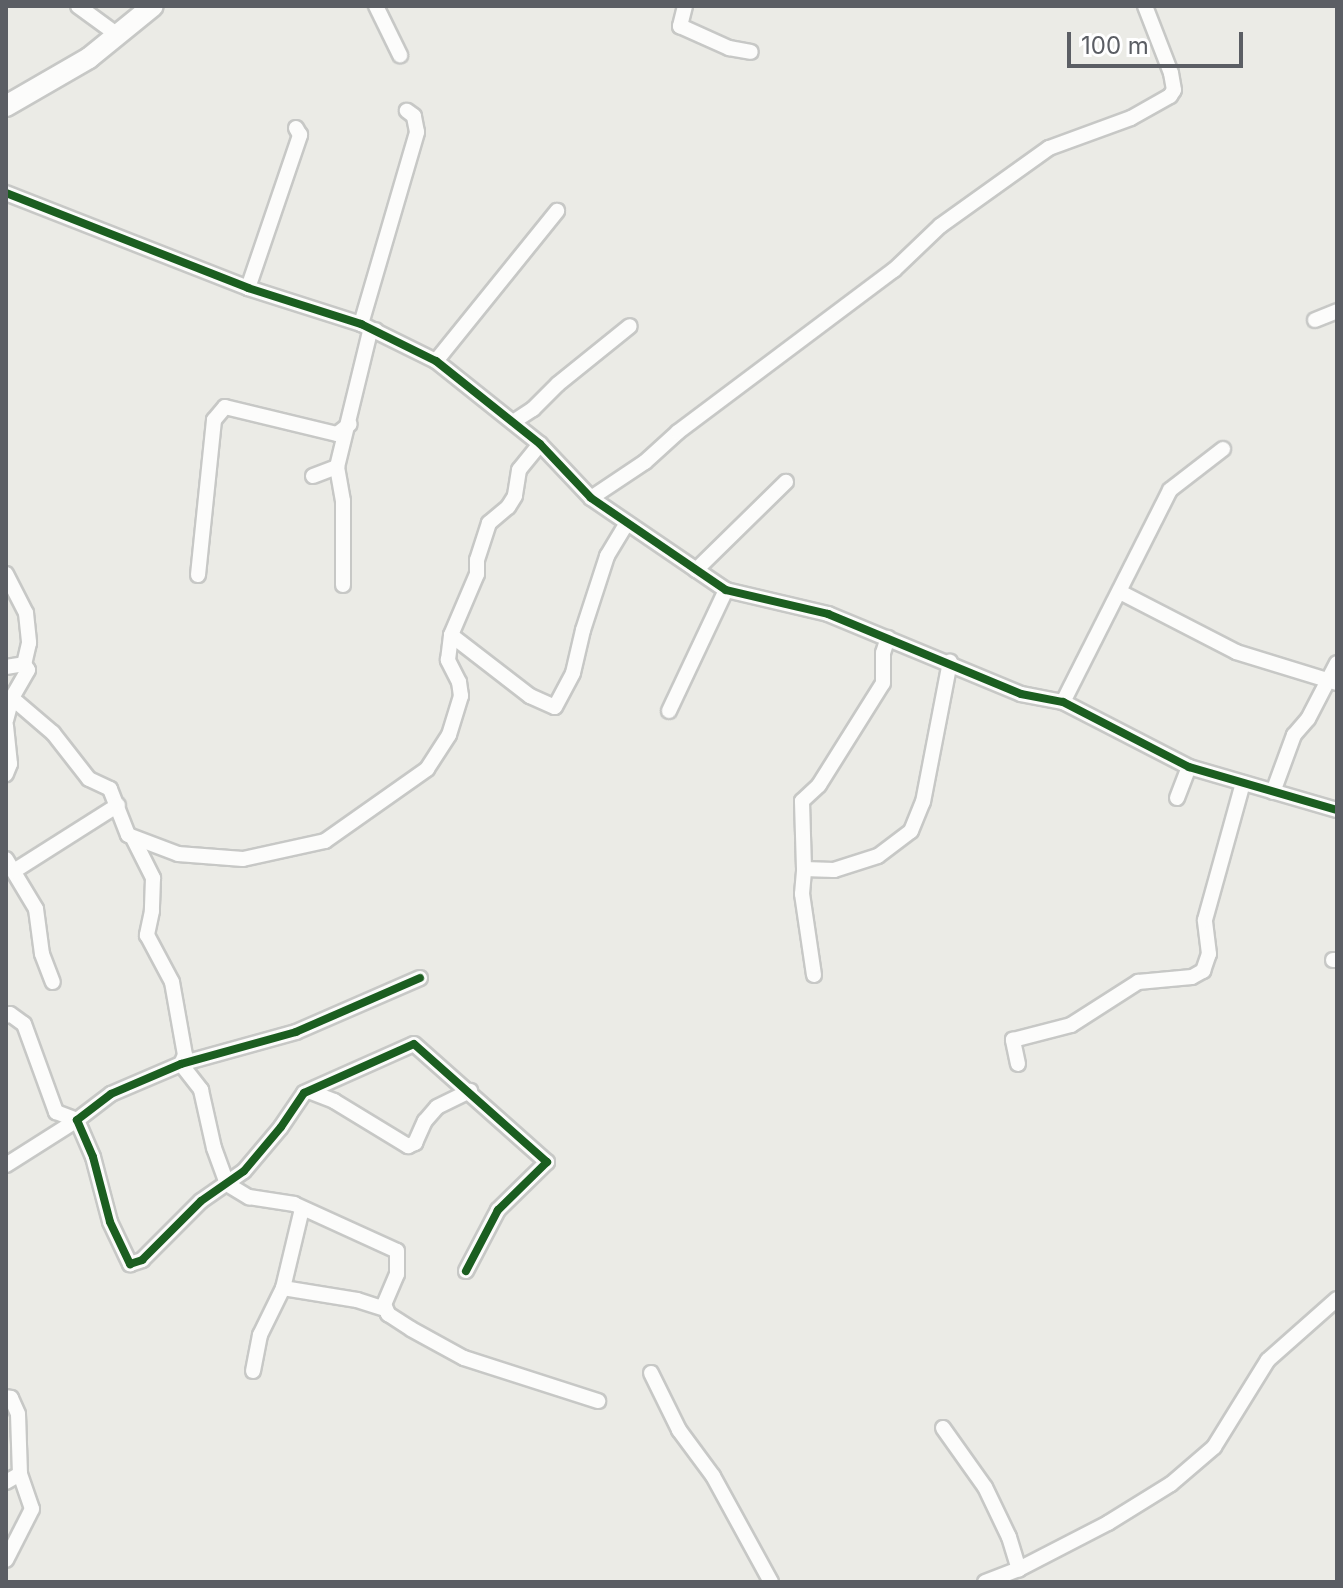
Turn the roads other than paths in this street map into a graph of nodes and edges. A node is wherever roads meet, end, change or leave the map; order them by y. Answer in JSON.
{"nodes":[{"id":1,"x":78,"y":6,"type":"edge"},
{"id":2,"x":153,"y":6,"type":"edge"},
{"id":3,"x":376,"y":6,"type":"edge"},
{"id":4,"x":685,"y":6,"type":"edge"},
{"id":5,"x":1145,"y":6,"type":"edge"},
{"id":6,"x":119,"y":36,"type":"junction"},
{"id":7,"x":751,"y":52,"type":"dead end"},
{"id":8,"x":400,"y":55,"type":"dead end"},
{"id":9,"x":6,"y":106,"type":"edge"},
{"id":10,"x":407,"y":111,"type":"dead end"},
{"id":11,"x":296,"y":128,"type":"dead end"},
{"id":12,"x":6,"y":193,"type":"edge"},
{"id":13,"x":557,"y":211,"type":"dead end"},
{"id":14,"x":248,"y":288,"type":"junction"},
{"id":15,"x":1337,"y":311,"type":"edge"},
{"id":16,"x":1315,"y":320,"type":"dead end"},
{"id":17,"x":630,"y":326,"type":"dead end"},
{"id":18,"x":369,"y":327,"type":"junction"},
{"id":19,"x":436,"y":361,"type":"junction"},
{"id":20,"x":513,"y":422,"type":"junction"},
{"id":21,"x":350,"y":424,"type":"junction"},
{"id":22,"x":540,"y":444,"type":"junction"},
{"id":23,"x":1223,"y":449,"type":"dead end"},
{"id":24,"x":337,"y":467,"type":"junction"},
{"id":25,"x":313,"y":476,"type":"dead end"},
{"id":26,"x":786,"y":482,"type":"dead end"},
{"id":27,"x":591,"y":498,"type":"junction"},
{"id":28,"x":626,"y":524,"type":"junction"},
{"id":29,"x":696,"y":570,"type":"junction"},
{"id":30,"x":6,"y":574,"type":"edge"},
{"id":31,"x":198,"y":575,"type":"dead end"},
{"id":32,"x":343,"y":585,"type":"dead end"},
{"id":33,"x":726,"y":590,"type":"junction"},
{"id":34,"x":1120,"y":592,"type":"junction"},
{"id":35,"x":451,"y":635,"type":"junction"},
{"id":36,"x":888,"y":638,"type":"junction"},
{"id":37,"x":950,"y":662,"type":"junction"},
{"id":38,"x":1337,"y":663,"type":"edge"},
{"id":39,"x":24,"y":664,"type":"junction"},
{"id":40,"x":6,"y":667,"type":"edge"},
{"id":41,"x":1332,"y":683,"type":"edge"},
{"id":42,"x":12,"y":698,"type":"junction"},
{"id":43,"x":1063,"y":702,"type":"junction"},
{"id":44,"x":669,"y":711,"type":"dead end"},
{"id":45,"x":6,"y":720,"type":"edge"},
{"id":46,"x":6,"y":726,"type":"edge"},
{"id":47,"x":1189,"y":767,"type":"junction"},
{"id":48,"x":6,"y":774,"type":"edge"},
{"id":49,"x":1243,"y":783,"type":"junction"},
{"id":50,"x":1273,"y":792,"type":"junction"},
{"id":51,"x":1177,"y":798,"type":"dead end"},
{"id":52,"x":118,"y":805,"type":"junction"},
{"id":53,"x":1337,"y":810,"type":"edge"},
{"id":54,"x":133,"y":838,"type":"junction"},
{"id":55,"x":10,"y":865,"type":"edge"},
{"id":56,"x":804,"y":869,"type":"junction"},
{"id":57,"x":814,"y":975,"type":"dead end"},
{"id":58,"x":420,"y":978,"type":"dead end"},
{"id":59,"x":53,"y":982,"type":"dead end"},
{"id":60,"x":6,"y":1016,"type":"edge"},
{"id":61,"x":181,"y":1064,"type":"junction"},
{"id":62,"x":1018,"y":1064,"type":"dead end"},
{"id":63,"x":470,"y":1091,"type":"junction"},
{"id":64,"x":311,"y":1092,"type":"junction"},
{"id":65,"x":77,"y":1120,"type":"junction"},
{"id":66,"x":6,"y":1165,"type":"edge"},
{"id":67,"x":227,"y":1184,"type":"junction"},
{"id":68,"x":302,"y":1209,"type":"junction"},
{"id":69,"x":466,"y":1271,"type":"dead end"},
{"id":70,"x":283,"y":1288,"type":"junction"},
{"id":71,"x":1337,"y":1299,"type":"edge"},
{"id":72,"x":385,"y":1309,"type":"junction"},
{"id":73,"x":253,"y":1371,"type":"dead end"},
{"id":74,"x":651,"y":1373,"type":"dead end"},
{"id":75,"x":6,"y":1397,"type":"edge"},
{"id":76,"x":598,"y":1401,"type":"dead end"},
{"id":77,"x":943,"y":1428,"type":"dead end"},
{"id":78,"x":20,"y":1474,"type":"junction"},
{"id":79,"x":6,"y":1482,"type":"edge"},
{"id":80,"x":6,"y":1560,"type":"edge"},
{"id":81,"x":1019,"y":1569,"type":"junction"},
{"id":82,"x":771,"y":1582,"type":"edge"},
{"id":83,"x":985,"y":1582,"type":"edge"}],
"edges":[{"from":1,"to":6,"type":"street"},
{"from":2,"to":6,"type":"street"},
{"from":3,"to":8,"type":"street"},
{"from":4,"to":7,"type":"street"},
{"from":5,"to":27,"type":"street"},
{"from":6,"to":9,"type":"street"},
{"from":10,"to":18,"type":"street"},
{"from":11,"to":14,"type":"street"},
{"from":12,"to":14,"type":"street"},
{"from":13,"to":19,"type":"street"},
{"from":14,"to":18,"type":"street"},
{"from":15,"to":16,"type":"street"},
{"from":17,"to":20,"type":"street"},
{"from":18,"to":19,"type":"street"},
{"from":18,"to":21,"type":"street"},
{"from":19,"to":20,"type":"street"},
{"from":20,"to":22,"type":"street"},
{"from":21,"to":24,"type":"street"},
{"from":21,"to":31,"type":"street"},
{"from":22,"to":27,"type":"street"},
{"from":22,"to":35,"type":"street"},
{"from":23,"to":34,"type":"street"},
{"from":24,"to":25,"type":"street"},
{"from":24,"to":32,"type":"street"},
{"from":26,"to":29,"type":"street"},
{"from":27,"to":28,"type":"street"},
{"from":28,"to":29,"type":"street"},
{"from":28,"to":35,"type":"street"},
{"from":29,"to":33,"type":"street"},
{"from":30,"to":39,"type":"street"},
{"from":33,"to":36,"type":"street"},
{"from":33,"to":44,"type":"street"},
{"from":34,"to":41,"type":"street"},
{"from":34,"to":43,"type":"street"},
{"from":35,"to":54,"type":"street"},
{"from":36,"to":37,"type":"street"},
{"from":36,"to":56,"type":"street"},
{"from":37,"to":43,"type":"street"},
{"from":37,"to":56,"type":"street"},
{"from":38,"to":41,"type":"street"},
{"from":39,"to":40,"type":"street"},
{"from":39,"to":42,"type":"street"},
{"from":41,"to":50,"type":"street"},
{"from":42,"to":45,"type":"street"},
{"from":42,"to":52,"type":"street"},
{"from":43,"to":47,"type":"street"},
{"from":46,"to":48,"type":"street"},
{"from":47,"to":49,"type":"street"},
{"from":47,"to":51,"type":"street"},
{"from":49,"to":50,"type":"street"},
{"from":49,"to":62,"type":"street"},
{"from":50,"to":53,"type":"street"},
{"from":52,"to":54,"type":"street"},
{"from":52,"to":55,"type":"street"},
{"from":54,"to":61,"type":"street"},
{"from":55,"to":59,"type":"street"},
{"from":56,"to":57,"type":"street"},
{"from":58,"to":61,"type":"street"},
{"from":60,"to":65,"type":"street"},
{"from":61,"to":65,"type":"street"},
{"from":61,"to":67,"type":"street"},
{"from":63,"to":64,"type":"street"},
{"from":63,"to":64,"type":"street"},
{"from":63,"to":69,"type":"street"},
{"from":64,"to":67,"type":"street"},
{"from":65,"to":66,"type":"street"},
{"from":65,"to":67,"type":"street"},
{"from":67,"to":68,"type":"street"},
{"from":68,"to":70,"type":"street"},
{"from":68,"to":72,"type":"street"},
{"from":70,"to":72,"type":"street"},
{"from":70,"to":73,"type":"street"},
{"from":71,"to":81,"type":"street"},
{"from":72,"to":76,"type":"street"},
{"from":74,"to":82,"type":"street"},
{"from":75,"to":78,"type":"street"},
{"from":77,"to":81,"type":"street"},
{"from":78,"to":79,"type":"street"},
{"from":78,"to":80,"type":"street"},
{"from":81,"to":83,"type":"street"}]}
